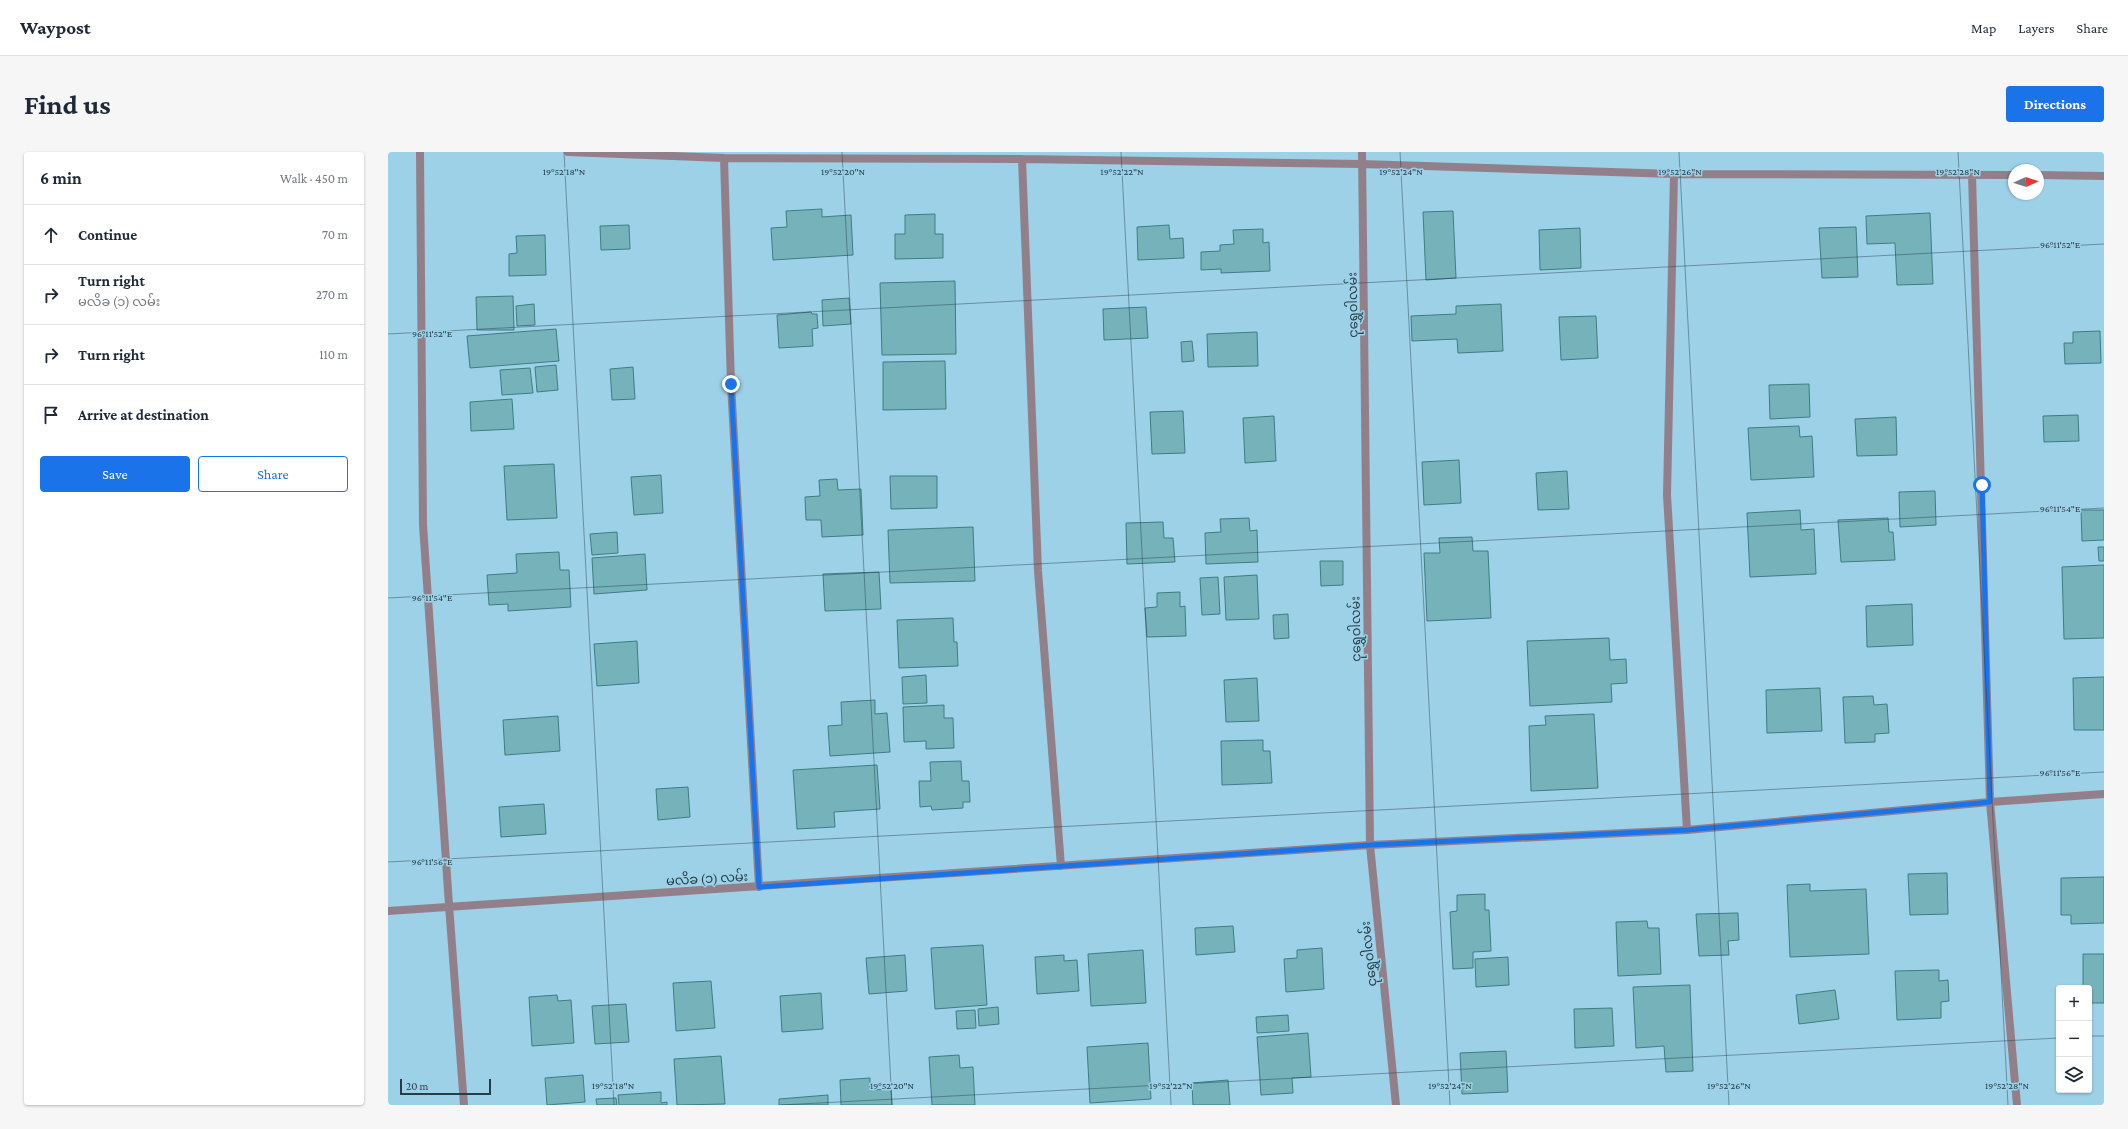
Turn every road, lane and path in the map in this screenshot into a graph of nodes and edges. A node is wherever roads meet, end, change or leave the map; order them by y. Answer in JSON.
{"nodes":[{"id":1,"x":420,"y":152,"type":"edge"},
{"id":2,"x":568,"y":152,"type":"edge"},
{"id":3,"x":1362,"y":152,"type":"edge"},
{"id":4,"x":724,"y":158,"type":"junction"},
{"id":5,"x":1022,"y":159,"type":"junction"},
{"id":6,"x":1362,"y":164,"type":"junction"},
{"id":7,"x":1674,"y":174,"type":"junction"},
{"id":8,"x":1972,"y":175,"type":"junction"},
{"id":9,"x":2008,"y":175,"type":"edge"},
{"id":10,"x":2044,"y":175,"type":"edge"},
{"id":11,"x":2104,"y":176,"type":"edge"},
{"id":12,"x":2104,"y":794,"type":"edge"},
{"id":13,"x":1990,"y":802,"type":"junction"},
{"id":14,"x":1687,"y":830,"type":"junction"},
{"id":15,"x":1370,"y":845,"type":"junction"},
{"id":16,"x":1062,"y":866,"type":"junction"},
{"id":17,"x":759,"y":887,"type":"junction"},
{"id":18,"x":449,"y":905,"type":"junction"},
{"id":19,"x":388,"y":911,"type":"edge"},
{"id":20,"x":464,"y":1105,"type":"edge"},
{"id":21,"x":1396,"y":1105,"type":"edge"},
{"id":22,"x":2017,"y":1105,"type":"edge"}],
"edges":[{"from":1,"to":18,"type":"street"},
{"from":2,"to":4,"type":"street"},
{"from":3,"to":6,"type":"street","name":"ငုရွှေဝါလမ်း"},
{"from":4,"to":5,"type":"street"},
{"from":4,"to":17,"type":"street"},
{"from":5,"to":6,"type":"street"},
{"from":5,"to":16,"type":"street"},
{"from":6,"to":7,"type":"street"},
{"from":6,"to":15,"type":"street","name":"ငုရွှေဝါလမ်း"},
{"from":7,"to":8,"type":"street"},
{"from":7,"to":14,"type":"street"},
{"from":8,"to":9,"type":"street"},
{"from":8,"to":13,"type":"street"},
{"from":10,"to":11,"type":"street"},
{"from":12,"to":13,"type":"street","name":"မလိခ (၁) လမ်း"},
{"from":13,"to":14,"type":"street","name":"မလိခ (၁) လမ်း"},
{"from":13,"to":22,"type":"street"},
{"from":14,"to":15,"type":"street","name":"မလိခ (၁) လမ်း"},
{"from":15,"to":16,"type":"street","name":"မလိခ (၁) လမ်း"},
{"from":15,"to":21,"type":"street","name":"ငုရွှေဝါလမ်း"},
{"from":16,"to":17,"type":"street","name":"မလိခ (၁) လမ်း"},
{"from":17,"to":18,"type":"street","name":"မလိခ (၁) လမ်း"},
{"from":18,"to":19,"type":"street","name":"မလိခ (၁) လမ်း"},
{"from":18,"to":20,"type":"street"}]}
